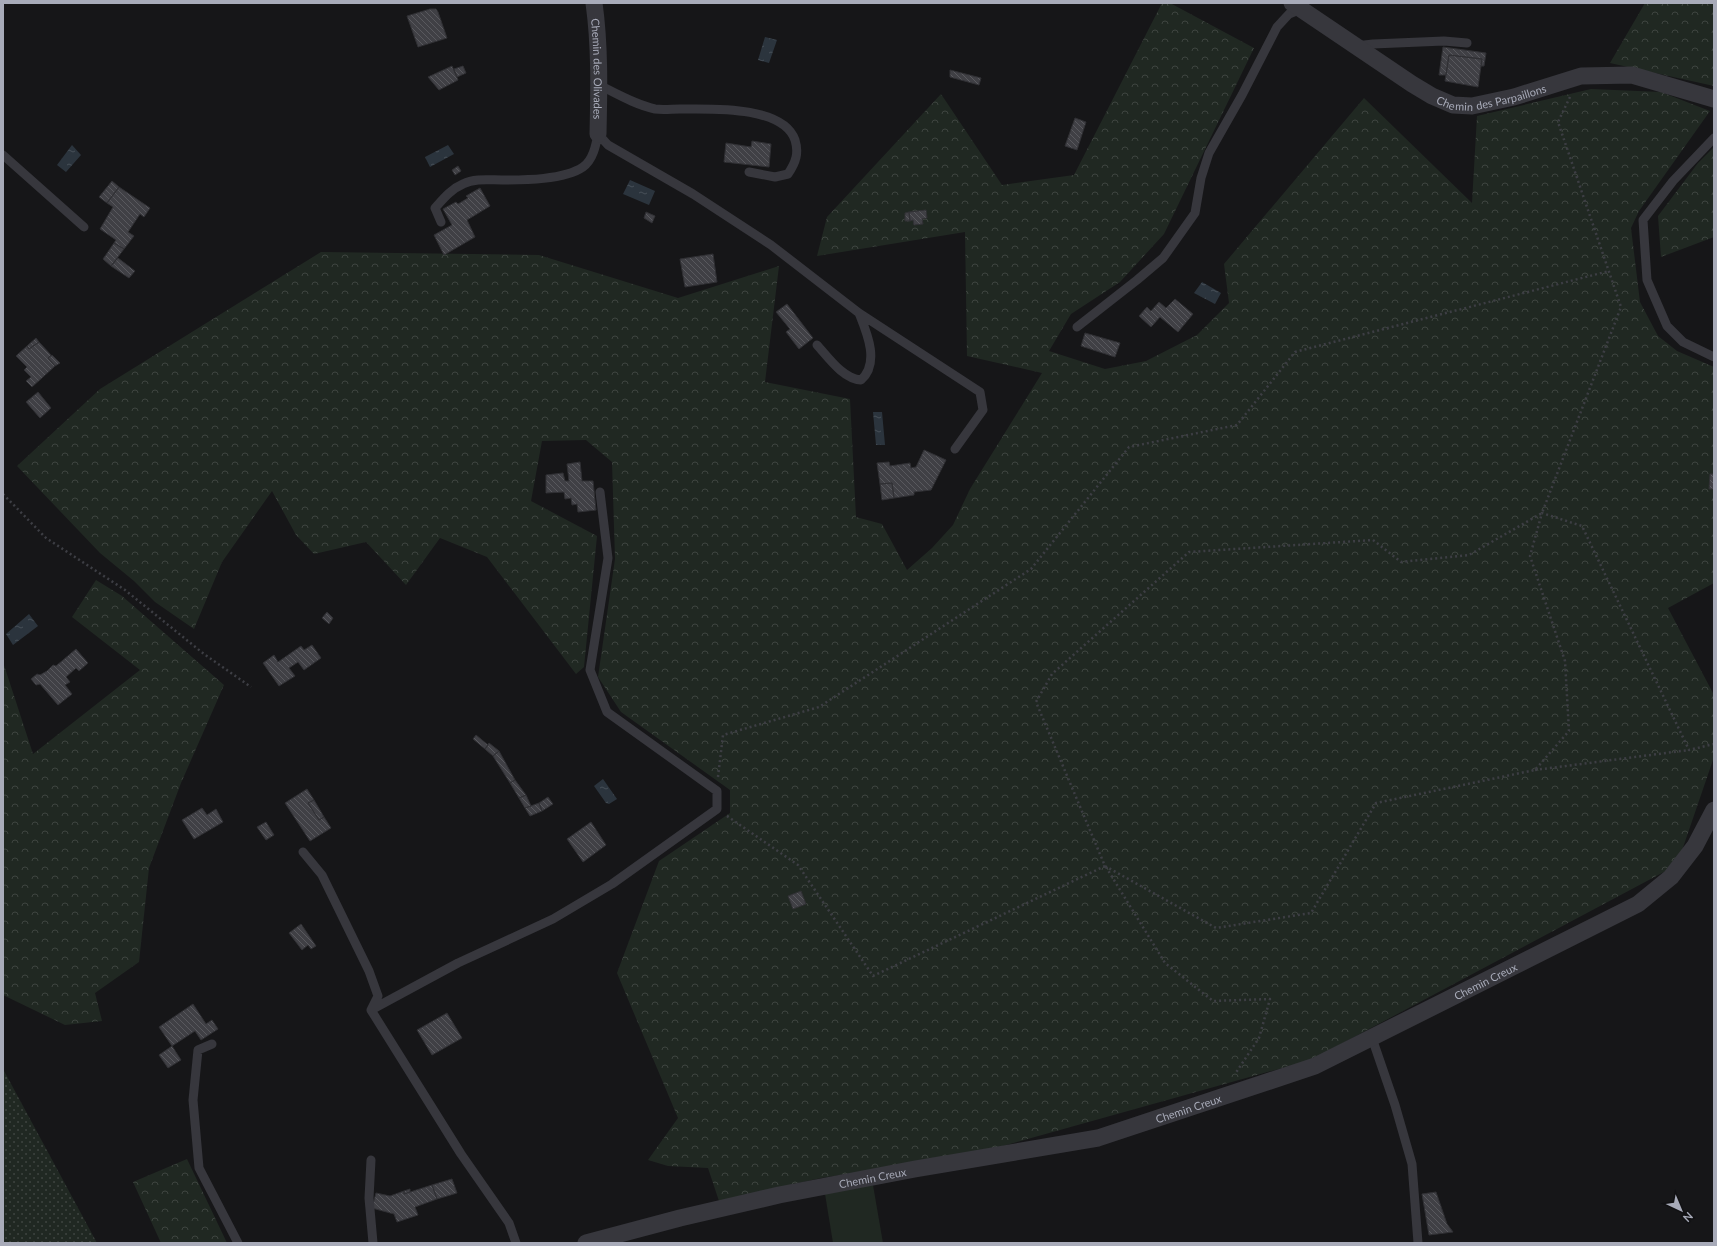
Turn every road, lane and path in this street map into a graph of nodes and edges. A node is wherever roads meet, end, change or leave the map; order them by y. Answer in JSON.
{"nodes":[{"id":1,"x":594,"y":3,"type":"edge"},
{"id":2,"x":1297,"y":6,"type":"edge"},
{"id":3,"x":1467,"y":43,"type":"dead end"},
{"id":4,"x":1355,"y":46,"type":"junction"},
{"id":5,"x":1581,"y":76,"type":"junction"},
{"id":6,"x":599,"y":85,"type":"junction"},
{"id":7,"x":1714,"y":100,"type":"edge"},
{"id":8,"x":598,"y":134,"type":"junction"},
{"id":9,"x":1714,"y":138,"type":"edge"},
{"id":10,"x":3,"y":155,"type":"edge"},
{"id":11,"x":749,"y":172,"type":"dead end"},
{"id":12,"x":441,"y":222,"type":"dead end"},
{"id":13,"x":84,"y":227,"type":"dead end"},
{"id":14,"x":1609,"y":271,"type":"junction"},
{"id":15,"x":859,"y":312,"type":"junction"},
{"id":16,"x":1077,"y":327,"type":"dead end"},
{"id":17,"x":817,"y":345,"type":"dead end"},
{"id":18,"x":1714,"y":357,"type":"edge"},
{"id":19,"x":955,"y":449,"type":"dead end"},
{"id":20,"x":600,"y":492,"type":"dead end"},
{"id":21,"x":3,"y":494,"type":"edge"},
{"id":22,"x":1542,"y":513,"type":"junction"},
{"id":23,"x":251,"y":687,"type":"dead end"},
{"id":24,"x":1714,"y":744,"type":"edge"},
{"id":25,"x":1688,"y":750,"type":"junction"},
{"id":26,"x":1535,"y":770,"type":"junction"},
{"id":27,"x":716,"y":791,"type":"junction"},
{"id":28,"x":717,"y":809,"type":"junction"},
{"id":29,"x":1714,"y":810,"type":"edge"},
{"id":30,"x":303,"y":852,"type":"dead end"},
{"id":31,"x":1105,"y":866,"type":"junction"},
{"id":32,"x":371,"y":1010,"type":"junction"},
{"id":33,"x":1372,"y":1038,"type":"junction"},
{"id":34,"x":212,"y":1044,"type":"dead end"},
{"id":35,"x":1221,"y":1097,"type":"junction"},
{"id":36,"x":371,"y":1160,"type":"dead end"},
{"id":37,"x":238,"y":1243,"type":"edge"},
{"id":38,"x":373,"y":1243,"type":"edge"},
{"id":39,"x":516,"y":1243,"type":"edge"},
{"id":40,"x":586,"y":1243,"type":"edge"},
{"id":41,"x":1418,"y":1243,"type":"edge"}],
"edges":[{"from":1,"to":6,"type":"street","name":"Chemin des Olivades"},
{"from":2,"to":4,"type":"street","name":"Chemin des Parpaillons"},
{"from":2,"to":16,"type":"lane"},
{"from":3,"to":4,"type":"lane"},
{"from":4,"to":5,"type":"street","name":"Chemin des Parpaillons"},
{"from":5,"to":7,"type":"street","name":"Chemin des Parpaillons"},
{"from":5,"to":14,"type":"path"},
{"from":6,"to":8,"type":"street","name":"Chemin des Olivades"},
{"from":6,"to":11,"type":"lane"},
{"from":8,"to":12,"type":"lane"},
{"from":8,"to":15,"type":"lane"},
{"from":9,"to":18,"type":"lane"},
{"from":10,"to":13,"type":"lane"},
{"from":14,"to":22,"type":"path"},
{"from":14,"to":27,"type":"path"},
{"from":15,"to":17,"type":"lane"},
{"from":15,"to":19,"type":"lane"},
{"from":20,"to":27,"type":"lane"},
{"from":21,"to":23,"type":"path"},
{"from":22,"to":25,"type":"path"},
{"from":22,"to":26,"type":"path"},
{"from":22,"to":31,"type":"path"},
{"from":24,"to":25,"type":"path"},
{"from":25,"to":26,"type":"path"},
{"from":26,"to":31,"type":"path"},
{"from":27,"to":28,"type":"lane"},
{"from":28,"to":31,"type":"path"},
{"from":28,"to":32,"type":"lane"},
{"from":29,"to":33,"type":"street","name":"Chemin Creux"},
{"from":30,"to":32,"type":"lane"},
{"from":31,"to":35,"type":"path"},
{"from":32,"to":39,"type":"lane"},
{"from":33,"to":35,"type":"street","name":"Chemin Creux"},
{"from":33,"to":41,"type":"lane"},
{"from":34,"to":37,"type":"lane"},
{"from":35,"to":40,"type":"street","name":"Chemin Creux"},
{"from":36,"to":38,"type":"lane"}]}
